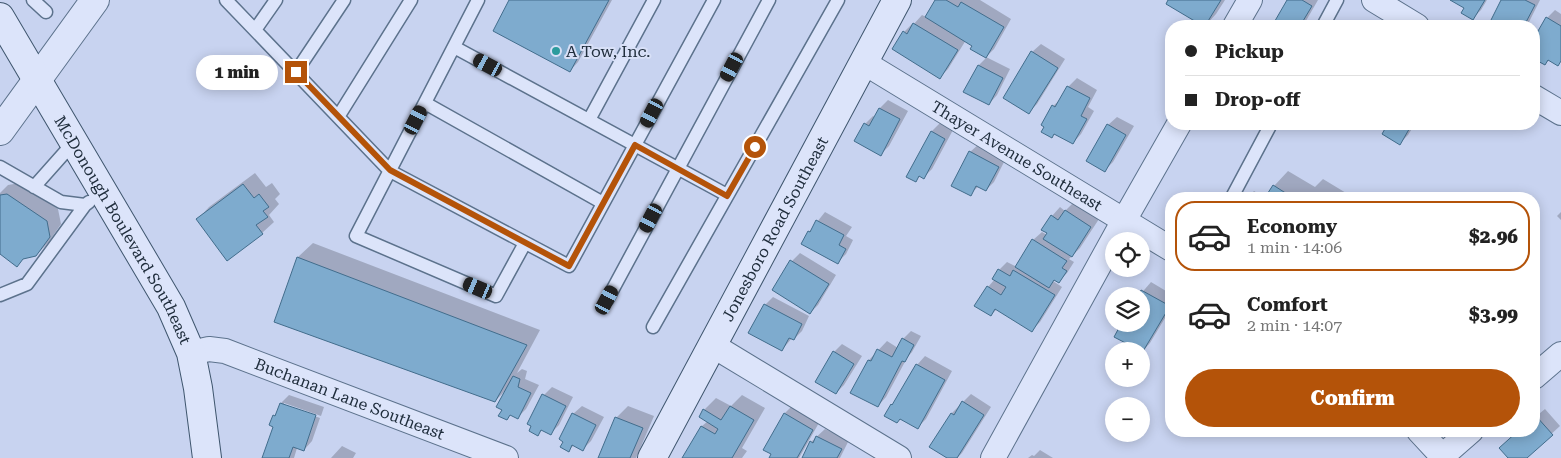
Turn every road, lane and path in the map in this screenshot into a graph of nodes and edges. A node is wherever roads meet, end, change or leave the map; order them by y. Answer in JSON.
{"nodes":[{"id":1,"x":33,"y":0,"type":"edge"},
{"id":2,"x":95,"y":0,"type":"edge"},
{"id":3,"x":226,"y":0,"type":"edge"},
{"id":4,"x":276,"y":0,"type":"edge"},
{"id":5,"x":344,"y":0,"type":"edge"},
{"id":6,"x":410,"y":0,"type":"edge"},
{"id":7,"x":478,"y":0,"type":"edge"},
{"id":8,"x":654,"y":0,"type":"edge"},
{"id":9,"x":714,"y":0,"type":"edge"},
{"id":10,"x":769,"y":0,"type":"edge"},
{"id":11,"x":838,"y":0,"type":"edge"},
{"id":12,"x":897,"y":0,"type":"edge"},
{"id":13,"x":1250,"y":0,"type":"edge"},
{"id":14,"x":1337,"y":0,"type":"edge"},
{"id":15,"x":1374,"y":0,"type":"edge"},
{"id":16,"x":46,"y":12,"type":"dead end"},
{"id":17,"x":0,"y":16,"type":"edge"},
{"id":18,"x":1238,"y":20,"type":"edge"},
{"id":19,"x":1326,"y":20,"type":"edge"},
{"id":20,"x":1407,"y":20,"type":"edge"},
{"id":21,"x":255,"y":30,"type":"junction"},
{"id":22,"x":454,"y":47,"type":"junction"},
{"id":23,"x":863,"y":62,"type":"junction"},
{"id":24,"x":296,"y":72,"type":"junction"},
{"id":25,"x":37,"y":80,"type":"junction"},
{"id":26,"x":1540,"y":101,"type":"edge"},
{"id":27,"x":425,"y":103,"type":"junction"},
{"id":28,"x":1561,"y":113,"type":"edge"},
{"id":29,"x":338,"y":116,"type":"junction"},
{"id":30,"x":589,"y":120,"type":"junction"},
{"id":31,"x":1176,"y":130,"type":"edge"},
{"id":32,"x":1268,"y":130,"type":"edge"},
{"id":33,"x":0,"y":131,"type":"edge"},
{"id":34,"x":74,"y":142,"type":"junction"},
{"id":35,"x":635,"y":145,"type":"junction"},
{"id":36,"x":0,"y":167,"type":"edge"},
{"id":37,"x":678,"y":168,"type":"junction"},
{"id":38,"x":390,"y":170,"type":"junction"},
{"id":39,"x":34,"y":187,"type":"junction"},
{"id":40,"x":1235,"y":192,"type":"edge"},
{"id":41,"x":727,"y":196,"type":"junction"},
{"id":42,"x":94,"y":198,"type":"junction"},
{"id":43,"x":603,"y":203,"type":"junction"},
{"id":44,"x":1124,"y":220,"type":"junction"},
{"id":45,"x":525,"y":243,"type":"junction"},
{"id":46,"x":1165,"y":245,"type":"edge"},
{"id":47,"x":0,"y":295,"type":"edge"},
{"id":48,"x":607,"y":300,"type":"dead end"},
{"id":49,"x":653,"y":327,"type":"dead end"},
{"id":50,"x":712,"y":345,"type":"junction"},
{"id":51,"x":191,"y":353,"type":"junction"},
{"id":52,"x":1561,"y":354,"type":"edge"},
{"id":53,"x":1540,"y":372,"type":"edge"},
{"id":54,"x":1425,"y":437,"type":"edge"},
{"id":55,"x":1464,"y":437,"type":"edge"},
{"id":56,"x":1442,"y":457,"type":"edge"},
{"id":57,"x":207,"y":458,"type":"edge"},
{"id":58,"x":506,"y":458,"type":"edge"},
{"id":59,"x":652,"y":458,"type":"edge"},
{"id":60,"x":899,"y":458,"type":"edge"},
{"id":61,"x":993,"y":458,"type":"edge"}],
"edges":[{"from":1,"to":16,"type":"lane"},
{"from":2,"to":25,"type":"main road"},
{"from":3,"to":21,"type":"lane"},
{"from":4,"to":21,"type":"lane"},
{"from":5,"to":24,"type":"lane"},
{"from":6,"to":29,"type":"lane"},
{"from":7,"to":22,"type":"lane"},
{"from":8,"to":30,"type":"lane"},
{"from":9,"to":35,"type":"lane"},
{"from":10,"to":37,"type":"lane"},
{"from":11,"to":41,"type":"lane"},
{"from":12,"to":23,"type":"main road","name":"Jonesboro Road Southeast"},
{"from":13,"to":18,"type":"street"},
{"from":14,"to":19,"type":"lane"},
{"from":15,"to":20,"type":"street"},
{"from":17,"to":25,"type":"main road","name":"McDonough Boulevard Southeast"},
{"from":21,"to":24,"type":"lane"},
{"from":22,"to":27,"type":"lane"},
{"from":22,"to":30,"type":"lane"},
{"from":23,"to":44,"type":"street","name":"Thayer Avenue Southeast"},
{"from":23,"to":50,"type":"main road","name":"Jonesboro Road Southeast"},
{"from":24,"to":29,"type":"lane"},
{"from":25,"to":33,"type":"main road"},
{"from":25,"to":34,"type":"main road","name":"McDonough Boulevard Southeast"},
{"from":26,"to":28,"type":"street"},
{"from":27,"to":38,"type":"lane"},
{"from":27,"to":43,"type":"lane"},
{"from":29,"to":38,"type":"lane"},
{"from":30,"to":35,"type":"lane"},
{"from":31,"to":44,"type":"street"},
{"from":32,"to":40,"type":"lane"},
{"from":34,"to":39,"type":"lane"},
{"from":34,"to":42,"type":"main road","name":"McDonough Boulevard Southeast"},
{"from":35,"to":37,"type":"lane"},
{"from":35,"to":43,"type":"lane"},
{"from":36,"to":39,"type":"lane"},
{"from":37,"to":41,"type":"lane"},
{"from":37,"to":48,"type":"lane"},
{"from":38,"to":45,"type":"lane"},
{"from":38,"to":45,"type":"lane"},
{"from":39,"to":42,"type":"lane"},
{"from":41,"to":49,"type":"lane"},
{"from":42,"to":47,"type":"lane"},
{"from":42,"to":51,"type":"main road","name":"McDonough Boulevard Southeast"},
{"from":43,"to":45,"type":"lane"},
{"from":44,"to":46,"type":"street","name":"Thayer Avenue Southeast"},
{"from":44,"to":61,"type":"street"},
{"from":50,"to":59,"type":"main road","name":"Jonesboro Road Southeast"},
{"from":50,"to":60,"type":"street"},
{"from":51,"to":57,"type":"main road","name":"McDonough Boulevard Southeast"},
{"from":51,"to":58,"type":"street","name":"Buchanan Lane Southeast"},
{"from":52,"to":53,"type":"street"},
{"from":54,"to":56,"type":"street"},
{"from":55,"to":56,"type":"street"}]}
